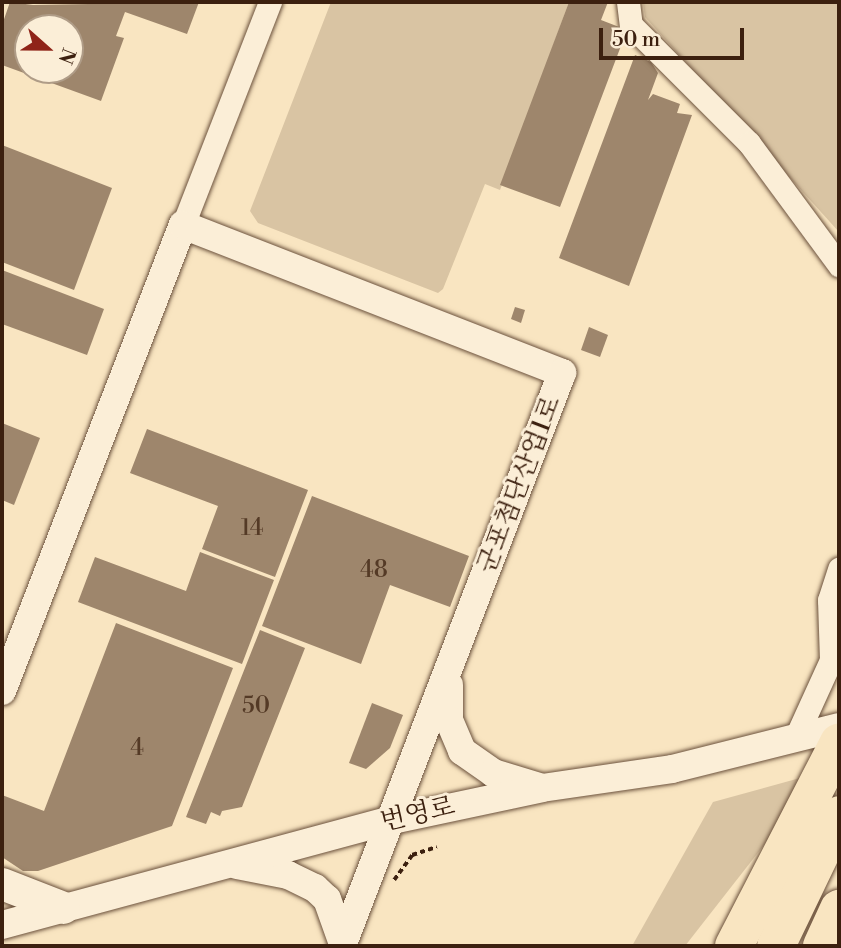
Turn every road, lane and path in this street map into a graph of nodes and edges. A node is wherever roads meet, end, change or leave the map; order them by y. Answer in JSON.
{"nodes":[{"id":1,"x":270,"y":2,"type":"edge"},
{"id":2,"x":628,"y":2,"type":"edge"},
{"id":3,"x":183,"y":225,"type":"junction"},
{"id":4,"x":839,"y":265,"type":"edge"},
{"id":5,"x":839,"y":569,"type":"edge"},
{"id":6,"x":451,"y":670,"type":"junction"},
{"id":7,"x":2,"y":691,"type":"edge"},
{"id":8,"x":839,"y":727,"type":"edge"},
{"id":9,"x":796,"y":739,"type":"junction"},
{"id":10,"x":839,"y":743,"type":"edge"},
{"id":11,"x":542,"y":788,"type":"junction"},
{"id":12,"x":822,"y":815,"type":"edge"},
{"id":13,"x":392,"y":820,"type":"junction"},
{"id":14,"x":437,"y":847,"type":"dead end"},
{"id":15,"x":227,"y":863,"type":"junction"},
{"id":16,"x":2,"y":884,"type":"edge"},
{"id":17,"x":390,"y":891,"type":"dead end"},
{"id":18,"x":64,"y":908,"type":"junction"},
{"id":19,"x":839,"y":908,"type":"edge"},
{"id":20,"x":2,"y":925,"type":"edge"},
{"id":21,"x":342,"y":945,"type":"edge"},
{"id":22,"x":734,"y":946,"type":"edge"},
{"id":23,"x":776,"y":946,"type":"edge"},
{"id":24,"x":822,"y":946,"type":"edge"}],
"edges":[{"from":1,"to":3,"type":"street"},
{"from":2,"to":4,"type":"street"},
{"from":3,"to":6,"type":"street","name":"군포첨단산업1로"},
{"from":3,"to":7,"type":"street"},
{"from":5,"to":9,"type":"street"},
{"from":6,"to":11,"type":"street"},
{"from":6,"to":13,"type":"street","name":"군포첨단산업1로"},
{"from":8,"to":9,"type":"street","name":"번영로"},
{"from":9,"to":11,"type":"street","name":"번영로"},
{"from":10,"to":12,"type":"highway"},
{"from":11,"to":13,"type":"street","name":"번영로"},
{"from":12,"to":22,"type":"highway"},
{"from":12,"to":23,"type":"highway"},
{"from":13,"to":15,"type":"street","name":"번영로"},
{"from":13,"to":21,"type":"street","name":"군포첨단산업1로"},
{"from":14,"to":17,"type":"path"},
{"from":15,"to":18,"type":"street","name":"번영로"},
{"from":15,"to":21,"type":"street"},
{"from":16,"to":18,"type":"main road"},
{"from":18,"to":20,"type":"street","name":"번영로"},
{"from":19,"to":24,"type":"highway"}]}
